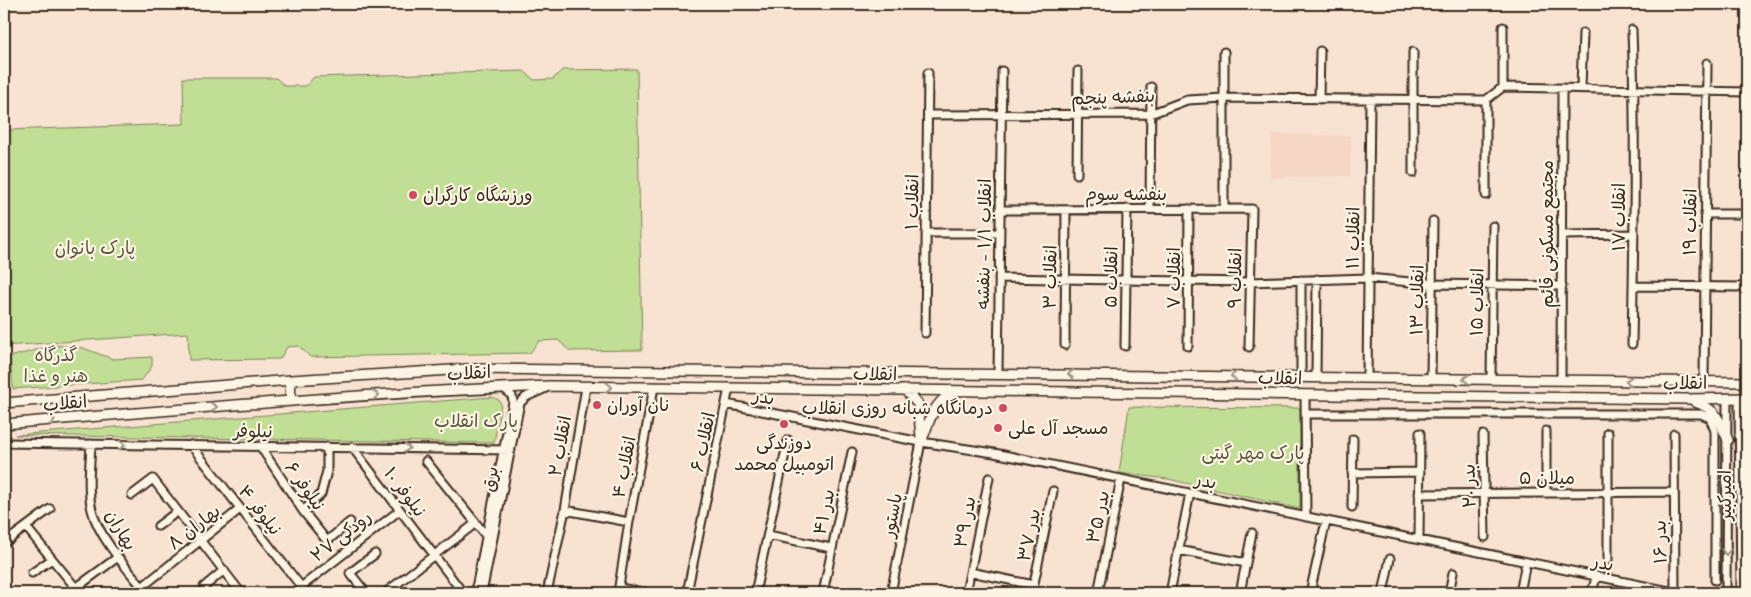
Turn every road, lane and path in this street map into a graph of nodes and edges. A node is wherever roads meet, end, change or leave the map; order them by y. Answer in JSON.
{"nodes":[{"id":1,"x":1503,"y":27,"type":"dead end"},
{"id":2,"x":1632,"y":30,"type":"dead end"},
{"id":3,"x":1583,"y":33,"type":"dead end"},
{"id":4,"x":1320,"y":51,"type":"dead end"},
{"id":5,"x":1224,"y":52,"type":"dead end"},
{"id":6,"x":1413,"y":52,"type":"dead end"},
{"id":7,"x":1707,"y":63,"type":"dead end"},
{"id":8,"x":1002,"y":71,"type":"dead end"},
{"id":9,"x":1078,"y":72,"type":"dead end"},
{"id":10,"x":928,"y":73,"type":"dead end"},
{"id":11,"x":1151,"y":86,"type":"dead end"},
{"id":12,"x":1503,"y":87,"type":"junction"},
{"id":13,"x":1562,"y":88,"type":"junction"},
{"id":14,"x":1581,"y":88,"type":"junction"},
{"id":15,"x":1634,"y":90,"type":"junction"},
{"id":16,"x":1747,"y":92,"type":"edge"},
{"id":17,"x":1707,"y":93,"type":"junction"},
{"id":18,"x":1224,"y":98,"type":"junction"},
{"id":19,"x":1319,"y":99,"type":"junction"},
{"id":20,"x":1370,"y":99,"type":"junction"},
{"id":21,"x":1414,"y":99,"type":"junction"},
{"id":22,"x":1486,"y":100,"type":"junction"},
{"id":23,"x":1078,"y":113,"type":"junction"},
{"id":24,"x":1001,"y":114,"type":"junction"},
{"id":25,"x":1150,"y":114,"type":"junction"},
{"id":26,"x":928,"y":115,"type":"junction"},
{"id":27,"x":1412,"y":173,"type":"dead end"},
{"id":28,"x":1077,"y":174,"type":"dead end"},
{"id":29,"x":1486,"y":195,"type":"dead end"},
{"id":30,"x":1127,"y":209,"type":"junction"},
{"id":31,"x":1150,"y":209,"type":"junction"},
{"id":32,"x":1189,"y":209,"type":"junction"},
{"id":33,"x":1224,"y":209,"type":"junction"},
{"id":34,"x":1252,"y":209,"type":"joint"},
{"id":35,"x":1000,"y":210,"type":"junction"},
{"id":36,"x":1066,"y":210,"type":"junction"},
{"id":37,"x":1706,"y":214,"type":"junction"},
{"id":38,"x":1747,"y":214,"type":"edge"},
{"id":39,"x":1433,"y":222,"type":"dead end"},
{"id":40,"x":1493,"y":226,"type":"dead end"},
{"id":41,"x":926,"y":233,"type":"junction"},
{"id":42,"x":1000,"y":233,"type":"junction"},
{"id":43,"x":1634,"y":234,"type":"junction"},
{"id":44,"x":1562,"y":235,"type":"junction"},
{"id":45,"x":999,"y":278,"type":"junction"},
{"id":46,"x":1368,"y":278,"type":"junction"},
{"id":47,"x":1065,"y":279,"type":"junction"},
{"id":48,"x":1317,"y":279,"type":"junction"},
{"id":49,"x":1126,"y":280,"type":"junction"},
{"id":50,"x":1302,"y":280,"type":"junction"},
{"id":51,"x":1189,"y":281,"type":"junction"},
{"id":52,"x":1250,"y":282,"type":"junction"},
{"id":53,"x":1432,"y":284,"type":"junction"},
{"id":54,"x":1493,"y":285,"type":"junction"},
{"id":55,"x":1562,"y":286,"type":"junction"},
{"id":56,"x":1633,"y":286,"type":"junction"},
{"id":57,"x":1705,"y":287,"type":"junction"},
{"id":58,"x":1747,"y":287,"type":"edge"},
{"id":59,"x":925,"y":332,"type":"dead end"},
{"id":60,"x":1632,"y":344,"type":"dead end"},
{"id":61,"x":1065,"y":345,"type":"dead end"},
{"id":62,"x":1125,"y":346,"type":"dead end"},
{"id":63,"x":1188,"y":346,"type":"dead end"},
{"id":64,"x":1249,"y":347,"type":"dead end"},
{"id":65,"x":998,"y":373,"type":"junction"},
{"id":66,"x":1300,"y":377,"type":"junction"},
{"id":67,"x":1316,"y":377,"type":"junction"},
{"id":68,"x":1367,"y":378,"type":"junction"},
{"id":69,"x":1400,"y":378,"type":"junction"},
{"id":70,"x":1431,"y":378,"type":"junction"},
{"id":71,"x":1491,"y":379,"type":"junction"},
{"id":72,"x":291,"y":380,"type":"junction"},
{"id":73,"x":1561,"y":380,"type":"junction"},
{"id":74,"x":1704,"y":381,"type":"junction"},
{"id":75,"x":1747,"y":382,"type":"edge"},
{"id":76,"x":549,"y":386,"type":"junction"},
{"id":77,"x":586,"y":387,"type":"junction"},
{"id":78,"x":504,"y":388,"type":"junction"},
{"id":79,"x":654,"y":388,"type":"junction"},
{"id":80,"x":729,"y":388,"type":"junction"},
{"id":81,"x":905,"y":390,"type":"junction"},
{"id":82,"x":960,"y":391,"type":"junction"},
{"id":83,"x":1305,"y":395,"type":"junction"},
{"id":84,"x":1400,"y":396,"type":"junction"},
{"id":85,"x":1727,"y":398,"type":"junction"},
{"id":86,"x":1743,"y":398,"type":"edge"},
{"id":87,"x":290,"y":400,"type":"junction"},
{"id":88,"x":1688,"y":400,"type":"junction"},
{"id":89,"x":4,"y":403,"type":"edge"},
{"id":90,"x":726,"y":404,"type":"junction"},
{"id":91,"x":1305,"y":414,"type":"junction"},
{"id":92,"x":1747,"y":423,"type":"edge"},
{"id":93,"x":4,"y":424,"type":"edge"},
{"id":94,"x":1546,"y":432,"type":"dead end"},
{"id":95,"x":1420,"y":433,"type":"dead end"},
{"id":96,"x":1608,"y":433,"type":"dead end"},
{"id":97,"x":1674,"y":434,"type":"dead end"},
{"id":98,"x":1483,"y":435,"type":"dead end"},
{"id":99,"x":1740,"y":435,"type":"junction"},
{"id":100,"x":1353,"y":439,"type":"dead end"},
{"id":101,"x":788,"y":440,"type":"dead end"},
{"id":102,"x":1728,"y":440,"type":"junction"},
{"id":103,"x":921,"y":442,"type":"junction"},
{"id":104,"x":4,"y":443,"type":"edge"},
{"id":105,"x":91,"y":444,"type":"junction"},
{"id":106,"x":191,"y":445,"type":"junction"},
{"id":107,"x":260,"y":446,"type":"junction"},
{"id":108,"x":327,"y":447,"type":"junction"},
{"id":109,"x":352,"y":447,"type":"junction"},
{"id":110,"x":507,"y":449,"type":"junction"},
{"id":111,"x":852,"y":452,"type":"dead end"},
{"id":112,"x":426,"y":460,"type":"dead end"},
{"id":113,"x":1420,"y":472,"type":"junction"},
{"id":114,"x":1352,"y":473,"type":"junction"},
{"id":115,"x":989,"y":478,"type":"dead end"},
{"id":116,"x":1121,"y":479,"type":"junction"},
{"id":117,"x":1053,"y":491,"type":"dead end"},
{"id":118,"x":1608,"y":492,"type":"junction"},
{"id":119,"x":1674,"y":492,"type":"junction"},
{"id":120,"x":1190,"y":493,"type":"junction"},
{"id":121,"x":1546,"y":493,"type":"junction"},
{"id":122,"x":1419,"y":494,"type":"junction"},
{"id":123,"x":1484,"y":494,"type":"junction"},
{"id":124,"x":132,"y":495,"type":"dead end"},
{"id":125,"x":1352,"y":507,"type":"dead end"},
{"id":126,"x":50,"y":509,"type":"dead end"},
{"id":127,"x":240,"y":509,"type":"junction"},
{"id":128,"x":400,"y":510,"type":"junction"},
{"id":129,"x":565,"y":510,"type":"junction"},
{"id":130,"x":178,"y":511,"type":"junction"},
{"id":131,"x":303,"y":512,"type":"junction"},
{"id":132,"x":1306,"y":517,"type":"junction"},
{"id":133,"x":1326,"y":521,"type":"junction"},
{"id":134,"x":350,"y":522,"type":"dead end"},
{"id":135,"x":629,"y":522,"type":"junction"},
{"id":136,"x":476,"y":523,"type":"junction"},
{"id":137,"x":158,"y":526,"type":"dead end"},
{"id":138,"x":26,"y":527,"type":"junction"},
{"id":139,"x":1252,"y":533,"type":"dead end"},
{"id":140,"x":768,"y":535,"type":"junction"},
{"id":141,"x":486,"y":536,"type":"junction"},
{"id":142,"x":1485,"y":537,"type":"dead end"},
{"id":143,"x":201,"y":540,"type":"junction"},
{"id":144,"x":1419,"y":540,"type":"junction"},
{"id":145,"x":7,"y":541,"type":"dead end"},
{"id":146,"x":831,"y":548,"type":"junction"},
{"id":147,"x":1178,"y":550,"type":"junction"},
{"id":148,"x":375,"y":554,"type":"dead end"},
{"id":149,"x":434,"y":555,"type":"junction"},
{"id":150,"x":118,"y":556,"type":"junction"},
{"id":151,"x":52,"y":559,"type":"junction"},
{"id":152,"x":1390,"y":559,"type":"dead end"},
{"id":153,"x":1608,"y":560,"type":"dead end"},
{"id":154,"x":1526,"y":562,"type":"junction"},
{"id":155,"x":1246,"y":563,"type":"junction"},
{"id":156,"x":224,"y":570,"type":"junction"},
{"id":157,"x":970,"y":572,"type":"junction"},
{"id":158,"x":32,"y":573,"type":"dead end"},
{"id":159,"x":1453,"y":573,"type":"dead end"},
{"id":160,"x":1596,"y":577,"type":"junction"},
{"id":161,"x":1715,"y":580,"type":"dead end"},
{"id":162,"x":1034,"y":585,"type":"junction"},
{"id":163,"x":204,"y":587,"type":"dead end"},
{"id":164,"x":301,"y":587,"type":"junction"},
{"id":165,"x":144,"y":590,"type":"edge"},
{"id":166,"x":618,"y":590,"type":"edge"},
{"id":167,"x":78,"y":591,"type":"edge"},
{"id":168,"x":69,"y":593,"type":"edge"},
{"id":169,"x":241,"y":593,"type":"edge"},
{"id":170,"x":306,"y":593,"type":"edge"},
{"id":171,"x":366,"y":593,"type":"edge"},
{"id":172,"x":385,"y":593,"type":"edge"},
{"id":173,"x":463,"y":593,"type":"edge"},
{"id":174,"x":475,"y":593,"type":"edge"},
{"id":175,"x":482,"y":593,"type":"edge"},
{"id":176,"x":547,"y":593,"type":"edge"},
{"id":177,"x":650,"y":593,"type":"edge"},
{"id":178,"x":687,"y":593,"type":"edge"},
{"id":179,"x":756,"y":593,"type":"edge"},
{"id":180,"x":823,"y":593,"type":"edge"},
{"id":181,"x":891,"y":593,"type":"edge"},
{"id":182,"x":966,"y":593,"type":"edge"},
{"id":183,"x":1032,"y":593,"type":"edge"},
{"id":184,"x":1098,"y":593,"type":"edge"},
{"id":185,"x":1170,"y":593,"type":"edge"},
{"id":186,"x":1240,"y":593,"type":"edge"},
{"id":187,"x":1310,"y":593,"type":"edge"},
{"id":188,"x":1383,"y":593,"type":"edge"},
{"id":189,"x":1448,"y":593,"type":"edge"},
{"id":190,"x":1520,"y":593,"type":"edge"},
{"id":191,"x":1592,"y":593,"type":"edge"},
{"id":192,"x":1677,"y":593,"type":"edge"},
{"id":193,"x":1726,"y":593,"type":"edge"},
{"id":194,"x":1741,"y":593,"type":"edge"}],
"edges":[{"from":1,"to":12,"type":"street"},
{"from":2,"to":15,"type":"street","name":"انقلاب ۱۷"},
{"from":3,"to":14,"type":"street"},
{"from":4,"to":19,"type":"street"},
{"from":5,"to":18,"type":"street"},
{"from":6,"to":21,"type":"street"},
{"from":7,"to":17,"type":"street","name":"انقلاب ۱۹"},
{"from":8,"to":24,"type":"street","name":"انقلاب ۱/۱ - بنفشه"},
{"from":9,"to":23,"type":"street"},
{"from":10,"to":26,"type":"street","name":"انقلاب ۱"},
{"from":11,"to":25,"type":"street"},
{"from":12,"to":13,"type":"street"},
{"from":12,"to":22,"type":"street"},
{"from":13,"to":14,"type":"street"},
{"from":13,"to":44,"type":"street","name":"مجتمع مسکونی قائم"},
{"from":14,"to":15,"type":"street"},
{"from":15,"to":17,"type":"street"},
{"from":15,"to":43,"type":"street","name":"انقلاب ۱۷"},
{"from":16,"to":17,"type":"street"},
{"from":17,"to":37,"type":"street","name":"انقلاب ۱۹"},
{"from":18,"to":19,"type":"street","name":"بنفشه پنجم"},
{"from":18,"to":25,"type":"street","name":"بنفشه پنجم"},
{"from":18,"to":33,"type":"street"},
{"from":19,"to":20,"type":"street","name":"بنفشه پنجم"},
{"from":20,"to":21,"type":"street","name":"بنفشه پنجم"},
{"from":20,"to":46,"type":"street","name":"انقلاب ۱۱"},
{"from":21,"to":22,"type":"street","name":"بنفشه پنجم"},
{"from":21,"to":27,"type":"street"},
{"from":22,"to":29,"type":"street"},
{"from":23,"to":24,"type":"street","name":"بنفشه پنجم"},
{"from":23,"to":25,"type":"street","name":"بنفشه پنجم"},
{"from":23,"to":28,"type":"street"},
{"from":24,"to":26,"type":"street","name":"بنفشه پنجم"},
{"from":24,"to":35,"type":"street","name":"انقلاب ۱/۱ - بنفشه"},
{"from":25,"to":31,"type":"street"},
{"from":26,"to":41,"type":"street","name":"انقلاب ۱"},
{"from":30,"to":31,"type":"street","name":"بنفشه سوم"},
{"from":30,"to":36,"type":"street","name":"بنفشه سوم"},
{"from":30,"to":49,"type":"street","name":"انقلاب ۵"},
{"from":31,"to":32,"type":"street","name":"بنفشه سوم"},
{"from":32,"to":33,"type":"street","name":"بنفشه سوم"},
{"from":32,"to":51,"type":"street","name":"انقلاب ۷"},
{"from":33,"to":34,"type":"street","name":"بنفشه سوم"},
{"from":34,"to":52,"type":"street","name":"انقلاب ۹"},
{"from":35,"to":36,"type":"street","name":"بنفشه سوم"},
{"from":35,"to":42,"type":"street","name":"انقلاب ۱/۱ - بنفشه"},
{"from":36,"to":47,"type":"street","name":"انقلاب ۳"},
{"from":37,"to":38,"type":"street"},
{"from":37,"to":57,"type":"street","name":"انقلاب ۱۹"},
{"from":39,"to":53,"type":"street","name":"انقلاب ۱۳"},
{"from":40,"to":54,"type":"street","name":"انقلاب ۱۵"},
{"from":41,"to":42,"type":"street"},
{"from":41,"to":59,"type":"street","name":"انقلاب ۱"},
{"from":42,"to":45,"type":"street","name":"انقلاب ۱/۱ - بنفشه"},
{"from":43,"to":44,"type":"street"},
{"from":43,"to":56,"type":"street","name":"انقلاب ۱۷"},
{"from":44,"to":55,"type":"street","name":"مجتمع مسکونی قائم"},
{"from":45,"to":47,"type":"street"},
{"from":45,"to":65,"type":"street","name":"انقلاب ۱/۱ - بنفشه"},
{"from":46,"to":48,"type":"street"},
{"from":46,"to":53,"type":"street"},
{"from":46,"to":68,"type":"street","name":"انقلاب ۱۱"},
{"from":47,"to":49,"type":"street"},
{"from":47,"to":61,"type":"street","name":"انقلاب ۳"},
{"from":48,"to":50,"type":"street"},
{"from":48,"to":67,"type":"street"},
{"from":49,"to":51,"type":"street"},
{"from":49,"to":62,"type":"street","name":"انقلاب ۵"},
{"from":50,"to":52,"type":"street"},
{"from":50,"to":66,"type":"street"},
{"from":51,"to":52,"type":"street"},
{"from":51,"to":63,"type":"street","name":"انقلاب ۷"},
{"from":52,"to":64,"type":"street","name":"انقلاب ۹"},
{"from":53,"to":54,"type":"street"},
{"from":53,"to":70,"type":"street","name":"انقلاب ۱۳"},
{"from":54,"to":55,"type":"street"},
{"from":54,"to":71,"type":"street","name":"انقلاب ۱۵"},
{"from":55,"to":73,"type":"street","name":"مجتمع مسکونی قائم"},
{"from":56,"to":57,"type":"street"},
{"from":56,"to":60,"type":"street","name":"انقلاب ۱۷"},
{"from":57,"to":58,"type":"street"},
{"from":57,"to":74,"type":"street","name":"انقلاب ۱۹"},
{"from":66,"to":65,"type":"main road","name":"انقلاب","one_way":true},
{"from":65,"to":72,"type":"main road","name":"انقلاب"},
{"from":66,"to":67,"type":"main road","name":"انقلاب"},
{"from":67,"to":68,"type":"main road","name":"انقلاب"},
{"from":68,"to":69,"type":"main road","name":"انقلاب"},
{"from":69,"to":70,"type":"main road","name":"انقلاب"},
{"from":69,"to":84,"type":"main road"},
{"from":71,"to":70,"type":"main road","name":"انقلاب","one_way":true},
{"from":71,"to":73,"type":"main road","name":"انقلاب"},
{"from":72,"to":87,"type":"main road"},
{"from":72,"to":89,"type":"main road","name":"انقلاب"},
{"from":74,"to":73,"type":"main road","name":"انقلاب","one_way":true},
{"from":74,"to":75,"type":"main road","name":"انقلاب"},
{"from":76,"to":77,"type":"main road","name":"انقلاب"},
{"from":76,"to":78,"type":"main road","name":"انقلاب"},
{"from":76,"to":110,"type":"street","name":"برق"},
{"from":77,"to":79,"type":"main road","name":"انقلاب","one_way":true},
{"from":77,"to":129,"type":"street","name":"انقلاب ۲"},
{"from":87,"to":78,"type":"main road","name":"انقلاب","one_way":true},
{"from":78,"to":110,"type":"street","name":"برق"},
{"from":79,"to":80,"type":"main road","name":"انقلاب"},
{"from":79,"to":135,"type":"street","name":"انقلاب ۴"},
{"from":80,"to":81,"type":"main road","name":"انقلاب"},
{"from":80,"to":90,"type":"street","name":"انقلاب ۶"},
{"from":81,"to":82,"type":"main road","name":"انقلاب"},
{"from":81,"to":103,"type":"main road"},
{"from":82,"to":83,"type":"main road","name":"انقلاب"},
{"from":82,"to":103,"type":"main road"},
{"from":83,"to":84,"type":"main road","name":"انقلاب"},
{"from":83,"to":91,"type":"street"},
{"from":84,"to":88,"type":"main road","name":"انقلاب"},
{"from":85,"to":86,"type":"main road","name":"انقلاب"},
{"from":85,"to":88,"type":"main road","name":"انقلاب"},
{"from":85,"to":102,"type":"street","name":"امیرکبیر"},
{"from":86,"to":99,"type":"street","name":"امیرکبیر"},
{"from":93,"to":87,"type":"main road","name":"انقلاب","one_way":true},
{"from":88,"to":102,"type":"main road"},
{"from":90,"to":103,"type":"street","name":"بدر"},
{"from":90,"to":178,"type":"street","name":"انقلاب ۶"},
{"from":91,"to":132,"type":"street"},
{"from":91,"to":161,"type":"street"},
{"from":92,"to":99,"type":"main road"},
{"from":94,"to":121,"type":"street"},
{"from":95,"to":113,"type":"street"},
{"from":96,"to":118,"type":"street"},
{"from":97,"to":119,"type":"street","name":"بدر ۱۶"},
{"from":98,"to":123,"type":"street","name":"بدر ۲۰"},
{"from":99,"to":194,"type":"street","name":"امیرکبیر"},
{"from":100,"to":114,"type":"street"},
{"from":101,"to":140,"type":"street"},
{"from":102,"to":193,"type":"street","name":"امیرکبیر","one_way":true},
{"from":103,"to":116,"type":"street","name":"بدر"},
{"from":103,"to":181,"type":"street","name":"پاستور"},
{"from":104,"to":105,"type":"street","name":"نیلوفر"},
{"from":105,"to":106,"type":"street","name":"نیلوفر","one_way":true},
{"from":105,"to":150,"type":"street","name":"بهاران"},
{"from":106,"to":107,"type":"street","name":"نیلوفر"},
{"from":106,"to":127,"type":"street","name":"نیلوفر ۴"},
{"from":107,"to":108,"type":"street","name":"نیلوفر"},
{"from":107,"to":131,"type":"street","name":"نیلوفر ۶"},
{"from":108,"to":109,"type":"street","name":"نیلوفر"},
{"from":108,"to":131,"type":"street"},
{"from":109,"to":110,"type":"street","name":"نیلوفر","one_way":true},
{"from":109,"to":128,"type":"street","name":"نیلوفر ۱۰"},
{"from":110,"to":141,"type":"street","name":"برق"},
{"from":110,"to":175,"type":"street","name":"برق"},
{"from":111,"to":146,"type":"street","name":"بدر ۴۱"},
{"from":112,"to":136,"type":"street"},
{"from":113,"to":114,"type":"street"},
{"from":113,"to":122,"type":"street"},
{"from":114,"to":125,"type":"street"},
{"from":115,"to":157,"type":"street","name":"بدر ۳۹"},
{"from":116,"to":120,"type":"street","name":"بدر"},
{"from":116,"to":184,"type":"street","name":"بدر ۳۵"},
{"from":117,"to":162,"type":"street","name":"بدر ۳۷"},
{"from":118,"to":119,"type":"street","name":"میلان ۵"},
{"from":118,"to":121,"type":"street","name":"میلان ۵"},
{"from":118,"to":153,"type":"street"},
{"from":119,"to":192,"type":"street","name":"بدر ۱۶"},
{"from":120,"to":132,"type":"street","name":"بدر"},
{"from":120,"to":147,"type":"street"},
{"from":121,"to":123,"type":"street","name":"میلان ۵"},
{"from":122,"to":123,"type":"street","name":"میلان ۵"},
{"from":122,"to":144,"type":"street"},
{"from":123,"to":142,"type":"street","name":"بدر ۲۰"},
{"from":124,"to":130,"type":"street"},
{"from":126,"to":138,"type":"street"},
{"from":127,"to":143,"type":"street","name":"بهاران ۸"},
{"from":127,"to":164,"type":"street","name":"نیلوفر ۴"},
{"from":128,"to":149,"type":"street","name":"نیلوفر ۱۰"},
{"from":128,"to":164,"type":"street","name":"رودکی ۲۷"},
{"from":129,"to":135,"type":"street"},
{"from":129,"to":176,"type":"street","name":"انقلاب ۲"},
{"from":130,"to":137,"type":"street"},
{"from":130,"to":143,"type":"street"},
{"from":131,"to":134,"type":"street","name":"نیلوفر ۶"},
{"from":132,"to":133,"type":"street","name":"بدر"},
{"from":133,"to":144,"type":"street","name":"بدر"},
{"from":133,"to":187,"type":"street"},
{"from":135,"to":166,"type":"street","name":"انقلاب ۴"},
{"from":136,"to":141,"type":"street"},
{"from":136,"to":149,"type":"street"},
{"from":138,"to":145,"type":"street"},
{"from":138,"to":151,"type":"street"},
{"from":139,"to":155,"type":"street"},
{"from":140,"to":146,"type":"street"},
{"from":140,"to":179,"type":"street"},
{"from":141,"to":174,"type":"street","name":"برق"},
{"from":143,"to":156,"type":"street"},
{"from":143,"to":165,"type":"street","name":"بهاران ۸"},
{"from":144,"to":154,"type":"street","name":"بدر"},
{"from":146,"to":180,"type":"street","name":"بدر ۴۱"},
{"from":147,"to":155,"type":"street"},
{"from":147,"to":185,"type":"street"},
{"from":148,"to":171,"type":"street"},
{"from":149,"to":172,"type":"street"},
{"from":149,"to":173,"type":"street","name":"نیلوفر ۱۰"},
{"from":150,"to":165,"type":"street","name":"بهاران"},
{"from":150,"to":167,"type":"street"},
{"from":151,"to":158,"type":"street"},
{"from":151,"to":167,"type":"street"},
{"from":152,"to":188,"type":"street"},
{"from":154,"to":160,"type":"street","name":"بدر"},
{"from":154,"to":190,"type":"street"},
{"from":155,"to":186,"type":"street"},
{"from":156,"to":163,"type":"street"},
{"from":156,"to":169,"type":"street"},
{"from":157,"to":162,"type":"street"},
{"from":157,"to":182,"type":"street","name":"بدر ۳۹"},
{"from":159,"to":189,"type":"street"},
{"from":160,"to":191,"type":"street"},
{"from":160,"to":192,"type":"street","name":"بدر"},
{"from":162,"to":183,"type":"street","name":"بدر ۳۷"},
{"from":164,"to":170,"type":"street","name":"نیلوفر ۴"},
{"from":166,"to":177,"type":"street"},
{"from":167,"to":168,"type":"street"}]}
